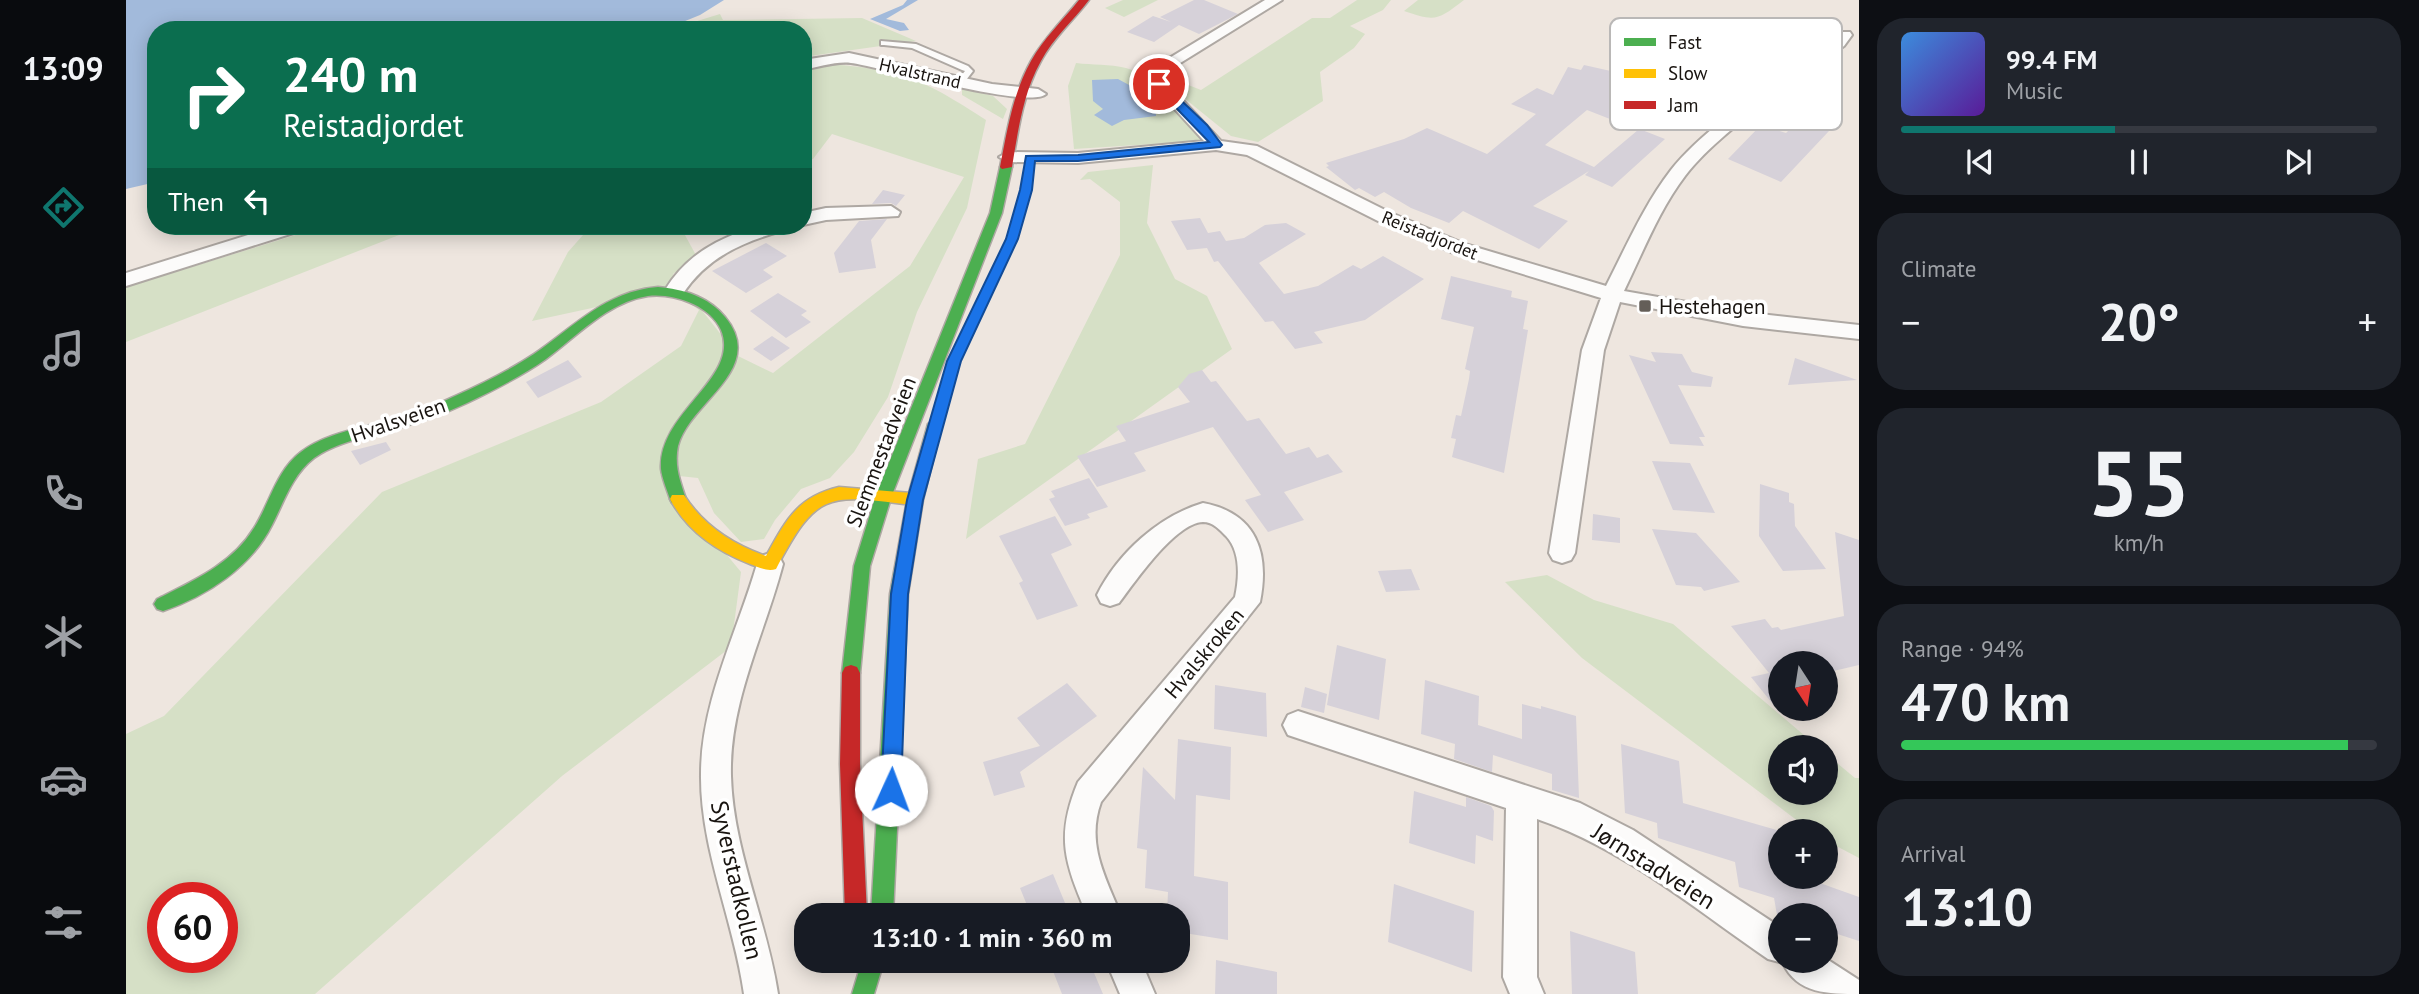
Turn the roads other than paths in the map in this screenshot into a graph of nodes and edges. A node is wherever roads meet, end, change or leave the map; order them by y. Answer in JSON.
{"nodes":[{"id":1,"x":1084,"y":0,"type":"edge"},
{"id":2,"x":1275,"y":0,"type":"edge"},
{"id":3,"x":1845,"y":35,"type":"dead end"},
{"id":4,"x":1842,"y":39,"type":"edge"},
{"id":5,"x":884,"y":43,"type":"dead end"},
{"id":6,"x":812,"y":64,"type":"edge"},
{"id":7,"x":960,"y":82,"type":"junction"},
{"id":8,"x":1030,"y":92,"type":"junction"},
{"id":9,"x":1034,"y":111,"type":"dead end"},
{"id":10,"x":1722,"y":130,"type":"edge"},
{"id":11,"x":1216,"y":145,"type":"junction"},
{"id":12,"x":1008,"y":157,"type":"junction"},
{"id":13,"x":891,"y":212,"type":"dead end"},
{"id":14,"x":812,"y":217,"type":"edge"},
{"id":15,"x":268,"y":235,"type":"edge"},
{"id":16,"x":754,"y":235,"type":"edge"},
{"id":17,"x":126,"y":280,"type":"edge"},
{"id":18,"x":675,"y":290,"type":"junction"},
{"id":19,"x":1613,"y":293,"type":"junction"},
{"id":20,"x":967,"y":331,"type":"dead end"},
{"id":21,"x":1859,"y":332,"type":"edge"},
{"id":22,"x":950,"y":373,"type":"dead end"},
{"id":23,"x":939,"y":409,"type":"dead end"},
{"id":24,"x":884,"y":495,"type":"junction"},
{"id":25,"x":915,"y":500,"type":"junction"},
{"id":26,"x":1562,"y":553,"type":"dead end"},
{"id":27,"x":770,"y":565,"type":"junction"},
{"id":28,"x":1110,"y":594,"type":"dead end"},
{"id":29,"x":163,"y":604,"type":"dead end"},
{"id":30,"x":1298,"y":725,"type":"dead end"},
{"id":31,"x":1522,"y":800,"type":"junction"},
{"id":32,"x":856,"y":903,"type":"edge"},
{"id":33,"x":883,"y":903,"type":"edge"},
{"id":34,"x":1100,"y":903,"type":"edge"},
{"id":35,"x":1768,"y":939,"type":"edge"},
{"id":36,"x":859,"y":973,"type":"edge"},
{"id":37,"x":869,"y":973,"type":"edge"},
{"id":38,"x":1128,"y":973,"type":"edge"},
{"id":39,"x":1818,"y":973,"type":"edge"},
{"id":40,"x":761,"y":994,"type":"edge"},
{"id":41,"x":861,"y":994,"type":"edge"},
{"id":42,"x":1138,"y":994,"type":"edge"},
{"id":43,"x":1527,"y":994,"type":"edge"},
{"id":44,"x":1849,"y":994,"type":"edge"}],
"edges":[{"from":1,"to":8,"type":"main road","name":"Slemmestadveien"},
{"from":2,"to":11,"type":"street"},
{"from":3,"to":4,"type":"street"},
{"from":5,"to":7,"type":"lane"},
{"from":6,"to":7,"type":"street","name":"Hvalstrand"},
{"from":7,"to":8,"type":"street","name":"Hvalstrand"},
{"from":8,"to":9,"type":"main road","name":"Slemmestadveien"},
{"from":8,"to":12,"type":"main road","name":"Slemmestadveien"},
{"from":10,"to":19,"type":"street"},
{"from":11,"to":12,"type":"street","name":"Reistadjordet"},
{"from":11,"to":19,"type":"street","name":"Reistadjordet"},
{"from":12,"to":24,"type":"main road","name":"Slemmestadveien"},
{"from":13,"to":14,"type":"street"},
{"from":15,"to":17,"type":"street"},
{"from":16,"to":18,"type":"street"},
{"from":18,"to":27,"type":"main road"},
{"from":18,"to":29,"type":"main road","name":"Hvalsveien"},
{"from":19,"to":21,"type":"street","name":"Reistadjordet"},
{"from":19,"to":26,"type":"street"},
{"from":20,"to":22,"type":"main road","name":"Slemmestadveien"},
{"from":23,"to":25,"type":"main road","name":"Slemmestadveien"},
{"from":24,"to":25,"type":"main road"},
{"from":24,"to":27,"type":"main road"},
{"from":24,"to":32,"type":"main road","name":"Slemmestadveien"},
{"from":25,"to":33,"type":"main road","name":"Slemmestadveien"},
{"from":27,"to":40,"type":"street","name":"Syverstadkollen"},
{"from":28,"to":34,"type":"street","name":"Hvalskroken"},
{"from":30,"to":31,"type":"street","name":"Jørnstadveien"},
{"from":31,"to":35,"type":"street","name":"Jørnstadveien"},
{"from":31,"to":43,"type":"street"},
{"from":36,"to":41,"type":"main road"},
{"from":37,"to":41,"type":"main road"},
{"from":38,"to":42,"type":"street"},
{"from":39,"to":44,"type":"street"}]}
